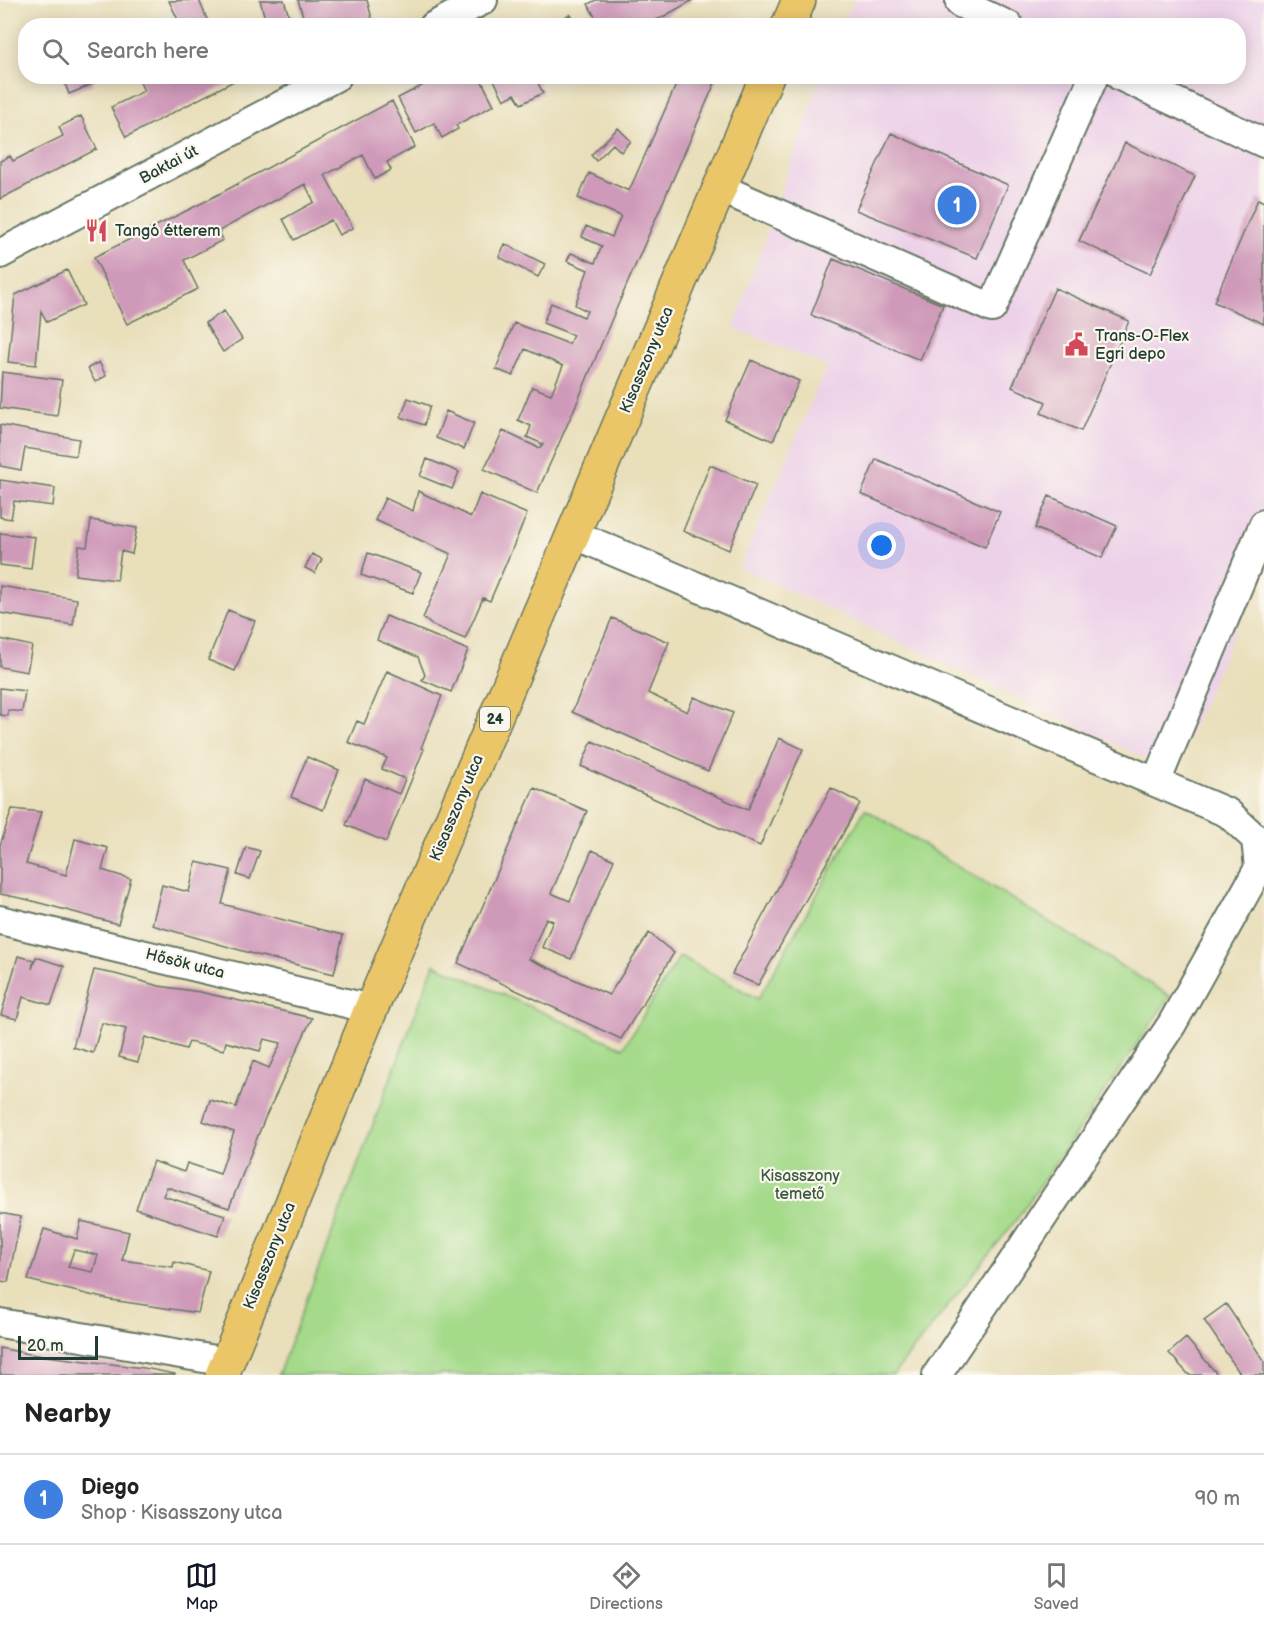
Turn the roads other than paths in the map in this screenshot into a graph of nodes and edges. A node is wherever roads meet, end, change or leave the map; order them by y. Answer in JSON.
{"nodes":[{"id":1,"x":483,"y":0,"type":"edge"},
{"id":2,"x":799,"y":0,"type":"edge"},
{"id":3,"x":961,"y":0,"type":"edge"},
{"id":4,"x":449,"y":18,"type":"edge"},
{"id":5,"x":791,"y":18,"type":"edge"},
{"id":6,"x":992,"y":18,"type":"edge"},
{"id":7,"x":323,"y":84,"type":"edge"},
{"id":8,"x":764,"y":84,"type":"edge"},
{"id":9,"x":1090,"y":84,"type":"edge"},
{"id":10,"x":1137,"y":84,"type":"edge"},
{"id":11,"x":1264,"y":143,"type":"edge"},
{"id":12,"x":720,"y":188,"type":"junction"},
{"id":13,"x":0,"y":254,"type":"edge"},
{"id":14,"x":1264,"y":524,"type":"edge"},
{"id":15,"x":573,"y":534,"type":"junction"},
{"id":16,"x":1258,"y":550,"type":"edge"},
{"id":17,"x":1156,"y":782,"type":"junction"},
{"id":18,"x":0,"y":920,"type":"edge"},
{"id":19,"x":370,"y":1009,"type":"junction"},
{"id":20,"x":0,"y":1323,"type":"edge"},
{"id":21,"x":225,"y":1369,"type":"edge"},
{"id":22,"x":937,"y":1375,"type":"edge"}],
"edges":[{"from":1,"to":4,"type":"street"},
{"from":2,"to":5,"type":"main road"},
{"from":3,"to":6,"type":"street"},
{"from":7,"to":13,"type":"street","name":"Baktai út"},
{"from":8,"to":12,"type":"main road","name":"Kisasszony utca","number":"24"},
{"from":9,"to":12,"type":"street"},
{"from":10,"to":11,"type":"street"},
{"from":12,"to":15,"type":"main road","name":"Kisasszony utca","number":"24"},
{"from":14,"to":16,"type":"street"},
{"from":15,"to":17,"type":"street"},
{"from":15,"to":19,"type":"main road","name":"Kisasszony utca","number":"24"},
{"from":16,"to":17,"type":"street"},
{"from":17,"to":22,"type":"street"},
{"from":18,"to":19,"type":"street","name":"Hősök utca"},
{"from":19,"to":21,"type":"main road","name":"Kisasszony utca","number":"24"},
{"from":20,"to":21,"type":"street"}]}
